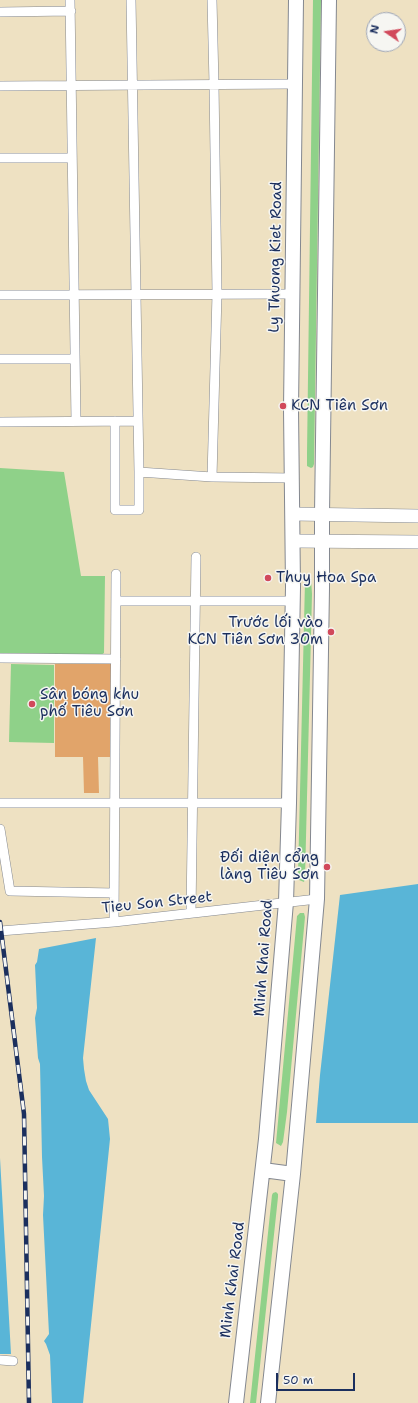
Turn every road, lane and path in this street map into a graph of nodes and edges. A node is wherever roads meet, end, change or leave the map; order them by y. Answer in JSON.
{"nodes":[{"id":1,"x":70,"y":0,"type":"edge"},
{"id":2,"x":131,"y":0,"type":"edge"},
{"id":3,"x":212,"y":0,"type":"edge"},
{"id":4,"x":296,"y":0,"type":"edge"},
{"id":5,"x":329,"y":0,"type":"edge"},
{"id":6,"x":70,"y":11,"type":"junction"},
{"id":7,"x":0,"y":12,"type":"edge"},
{"id":8,"x":132,"y":84,"type":"junction"},
{"id":9,"x":214,"y":84,"type":"junction"},
{"id":10,"x":294,"y":84,"type":"junction"},
{"id":11,"x":71,"y":85,"type":"junction"},
{"id":12,"x":0,"y":86,"type":"edge"},
{"id":13,"x":0,"y":158,"type":"edge"},
{"id":14,"x":72,"y":158,"type":"junction"},
{"id":15,"x":74,"y":294,"type":"junction"},
{"id":16,"x":136,"y":294,"type":"junction"},
{"id":17,"x":217,"y":294,"type":"junction"},
{"id":18,"x":292,"y":294,"type":"junction"},
{"id":19,"x":0,"y":295,"type":"edge"},
{"id":20,"x":0,"y":359,"type":"edge"},
{"id":21,"x":75,"y":359,"type":"junction"},
{"id":22,"x":115,"y":421,"type":"junction"},
{"id":23,"x":138,"y":421,"type":"junction"},
{"id":24,"x":0,"y":422,"type":"edge"},
{"id":25,"x":76,"y":422,"type":"junction"},
{"id":26,"x":139,"y":472,"type":"junction"},
{"id":27,"x":212,"y":477,"type":"junction"},
{"id":28,"x":293,"y":478,"type":"junction"},
{"id":29,"x":293,"y":514,"type":"junction"},
{"id":30,"x":322,"y":514,"type":"junction"},
{"id":31,"x":418,"y":516,"type":"edge"},
{"id":32,"x":293,"y":541,"type":"junction"},
{"id":33,"x":322,"y":542,"type":"junction"},
{"id":34,"x":418,"y":542,"type":"edge"},
{"id":35,"x":196,"y":557,"type":"dead end"},
{"id":36,"x":116,"y":574,"type":"dead end"},
{"id":37,"x":116,"y":601,"type":"junction"},
{"id":38,"x":196,"y":601,"type":"junction"},
{"id":39,"x":293,"y":601,"type":"junction"},
{"id":40,"x":0,"y":658,"type":"edge"},
{"id":41,"x":116,"y":659,"type":"junction"},
{"id":42,"x":289,"y":802,"type":"junction"},
{"id":43,"x":115,"y":803,"type":"junction"},
{"id":44,"x":192,"y":803,"type":"junction"},
{"id":45,"x":0,"y":804,"type":"edge"},
{"id":46,"x":0,"y":830,"type":"edge"},
{"id":47,"x":114,"y":893,"type":"junction"},
{"id":48,"x":317,"y":899,"type":"junction"},
{"id":49,"x":286,"y":902,"type":"junction"},
{"id":50,"x":191,"y":913,"type":"junction"},
{"id":51,"x":114,"y":922,"type":"junction"},
{"id":52,"x":0,"y":931,"type":"edge"},
{"id":53,"x":263,"y":1170,"type":"junction"},
{"id":54,"x":293,"y":1174,"type":"junction"},
{"id":55,"x":0,"y":1360,"type":"edge"},
{"id":56,"x":13,"y":1361,"type":"dead end"},
{"id":57,"x":236,"y":1403,"type":"edge"},
{"id":58,"x":268,"y":1403,"type":"edge"}],
"edges":[{"from":1,"to":6,"type":"street"},
{"from":2,"to":8,"type":"street"},
{"from":3,"to":9,"type":"street"},
{"from":4,"to":10,"type":"main road","name":"Ly Thuong Kiet Road"},
{"from":5,"to":30,"type":"main road"},
{"from":6,"to":7,"type":"street"},
{"from":6,"to":11,"type":"street"},
{"from":8,"to":9,"type":"street"},
{"from":8,"to":11,"type":"street"},
{"from":8,"to":16,"type":"street"},
{"from":9,"to":10,"type":"street"},
{"from":9,"to":17,"type":"street"},
{"from":10,"to":18,"type":"main road","name":"Ly Thuong Kiet Road"},
{"from":11,"to":12,"type":"street"},
{"from":11,"to":14,"type":"street"},
{"from":13,"to":14,"type":"street"},
{"from":14,"to":15,"type":"street"},
{"from":15,"to":16,"type":"street"},
{"from":15,"to":19,"type":"street"},
{"from":15,"to":21,"type":"street"},
{"from":16,"to":17,"type":"street"},
{"from":16,"to":23,"type":"street"},
{"from":17,"to":18,"type":"street"},
{"from":17,"to":27,"type":"street"},
{"from":18,"to":28,"type":"main road","name":"Ly Thuong Kiet Road"},
{"from":20,"to":21,"type":"street"},
{"from":21,"to":25,"type":"street"},
{"from":22,"to":23,"type":"street"},
{"from":22,"to":25,"type":"street"},
{"from":22,"to":26,"type":"street"},
{"from":23,"to":26,"type":"street"},
{"from":24,"to":25,"type":"street"},
{"from":26,"to":27,"type":"street"},
{"from":27,"to":28,"type":"street"},
{"from":28,"to":29,"type":"main road","name":"Ly Thuong Kiet Road"},
{"from":29,"to":30,"type":"main road"},
{"from":29,"to":32,"type":"main road","name":"Minh Khai Road"},
{"from":30,"to":31,"type":"main road"},
{"from":30,"to":33,"type":"main road"},
{"from":32,"to":33,"type":"main road"},
{"from":32,"to":39,"type":"main road","name":"Minh Khai Road"},
{"from":33,"to":34,"type":"main road"},
{"from":33,"to":48,"type":"main road"},
{"from":35,"to":38,"type":"street"},
{"from":36,"to":37,"type":"street"},
{"from":37,"to":38,"type":"street"},
{"from":37,"to":41,"type":"street"},
{"from":38,"to":39,"type":"street"},
{"from":38,"to":44,"type":"street"},
{"from":39,"to":42,"type":"main road","name":"Minh Khai Road"},
{"from":40,"to":41,"type":"street"},
{"from":41,"to":43,"type":"street"},
{"from":42,"to":44,"type":"street"},
{"from":42,"to":49,"type":"main road","name":"Minh Khai Road"},
{"from":43,"to":44,"type":"street"},
{"from":43,"to":45,"type":"street"},
{"from":43,"to":47,"type":"street"},
{"from":44,"to":50,"type":"street"},
{"from":46,"to":47,"type":"street"},
{"from":47,"to":51,"type":"street"},
{"from":48,"to":49,"type":"street","name":"Tieu Son Street"},
{"from":48,"to":54,"type":"main road"},
{"from":49,"to":50,"type":"street","name":"Tieu Son Street"},
{"from":49,"to":53,"type":"main road","name":"Minh Khai Road"},
{"from":50,"to":51,"type":"street","name":"Tieu Son Street"},
{"from":51,"to":52,"type":"street","name":"Tieu Son Street"},
{"from":53,"to":54,"type":"main road"},
{"from":53,"to":57,"type":"main road","name":"Minh Khai Road"},
{"from":54,"to":58,"type":"main road"},
{"from":55,"to":56,"type":"street"}]}
